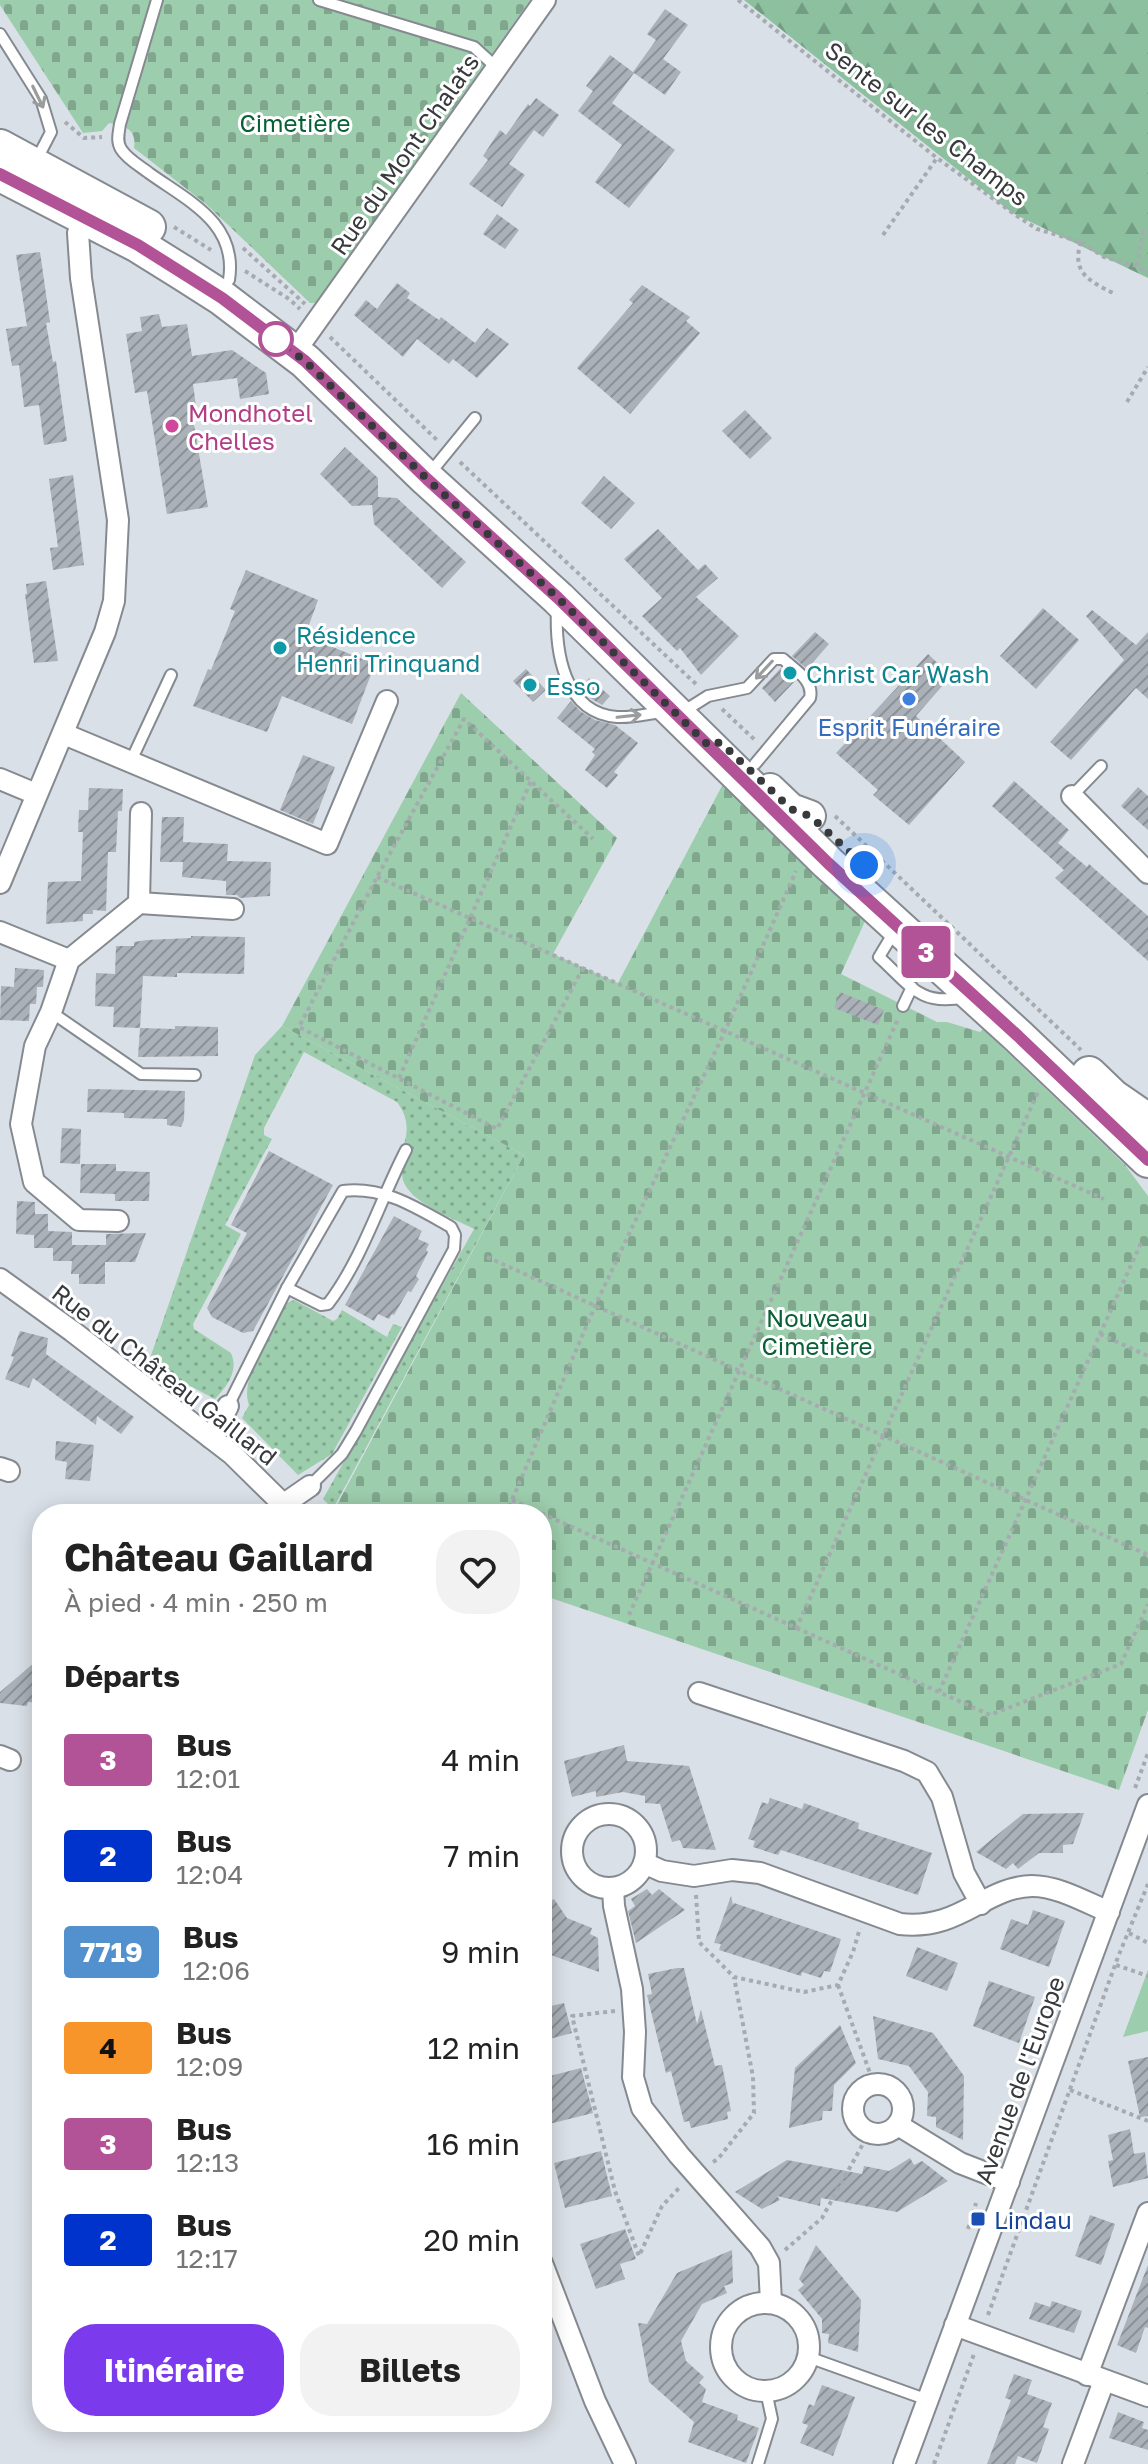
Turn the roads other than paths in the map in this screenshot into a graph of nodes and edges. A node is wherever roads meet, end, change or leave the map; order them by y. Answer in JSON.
{"nodes":[{"id":1,"x":157,"y":0,"type":"edge"},
{"id":2,"x":319,"y":0,"type":"edge"},
{"id":3,"x":545,"y":0,"type":"edge"},
{"id":4,"x":0,"y":34,"type":"edge"},
{"id":5,"x":497,"y":68,"type":"junction"},
{"id":6,"x":0,"y":147,"type":"edge"},
{"id":7,"x":34,"y":163,"type":"junction"},
{"id":8,"x":0,"y":174,"type":"edge"},
{"id":9,"x":82,"y":217,"type":"junction"},
{"id":10,"x":159,"y":233,"type":"junction"},
{"id":11,"x":226,"y":289,"type":"junction"},
{"id":12,"x":308,"y":325,"type":"junction"},
{"id":13,"x":329,"y":384,"type":"junction"},
{"id":14,"x":475,"y":418,"type":"dead end"},
{"id":15,"x":435,"y":467,"type":"junction"},
{"id":16,"x":558,"y":598,"type":"junction"},
{"id":17,"x":171,"y":675,"type":"dead end"},
{"id":18,"x":387,"y":701,"type":"dead end"},
{"id":19,"x":681,"y":709,"type":"junction"},
{"id":20,"x":64,"y":734,"type":"junction"},
{"id":21,"x":130,"y":763,"type":"junction"},
{"id":22,"x":755,"y":764,"type":"junction"},
{"id":23,"x":1101,"y":766,"type":"dead end"},
{"id":24,"x":0,"y":779,"type":"edge"},
{"id":25,"x":36,"y":794,"type":"junction"},
{"id":26,"x":1072,"y":796,"type":"joint"},
{"id":27,"x":141,"y":813,"type":"dead end"},
{"id":28,"x":808,"y":840,"type":"junction"},
{"id":29,"x":1147,"y":869,"type":"edge"},
{"id":30,"x":0,"y":883,"type":"edge"},
{"id":31,"x":139,"y":903,"type":"junction"},
{"id":32,"x":233,"y":909,"type":"dead end"},
{"id":33,"x":897,"y":927,"type":"junction"},
{"id":34,"x":0,"y":932,"type":"edge"},
{"id":35,"x":69,"y":960,"type":"junction"},
{"id":36,"x":912,"y":987,"type":"junction"},
{"id":37,"x":972,"y":995,"type":"junction"},
{"id":38,"x":903,"y":1006,"type":"road end"},
{"id":39,"x":51,"y":1012,"type":"junction"},
{"id":40,"x":195,"y":1075,"type":"dead end"},
{"id":41,"x":1148,"y":1121,"type":"edge"},
{"id":42,"x":406,"y":1150,"type":"dead end"},
{"id":43,"x":1148,"y":1160,"type":"edge"},
{"id":44,"x":385,"y":1194,"type":"junction"},
{"id":45,"x":118,"y":1221,"type":"dead end"},
{"id":46,"x":0,"y":1279,"type":"edge"},
{"id":47,"x":287,"y":1288,"type":"junction"},
{"id":48,"x":228,"y":1406,"type":"joint"},
{"id":49,"x":211,"y":1438,"type":"junction"},
{"id":50,"x":310,"y":1486,"type":"joint"},
{"id":51,"x":284,"y":1504,"type":"edge"},
{"id":52,"x":294,"y":1504,"type":"edge"},
{"id":53,"x":699,"y":1693,"type":"dead end"},
{"id":54,"x":1148,"y":1805,"type":"edge"},
{"id":55,"x":644,"y":1863,"type":"junction"},
{"id":56,"x":613,"y":1888,"type":"junction"},
{"id":57,"x":981,"y":1904,"type":"junction"},
{"id":58,"x":1109,"y":1912,"type":"junction"},
{"id":59,"x":898,"y":2125,"type":"junction"},
{"id":60,"x":1009,"y":2182,"type":"junction"},
{"id":61,"x":1148,"y":2213,"type":"edge"},
{"id":62,"x":552,"y":2289,"type":"edge"},
{"id":63,"x":771,"y":2302,"type":"junction"},
{"id":64,"x":955,"y":2325,"type":"junction"},
{"id":65,"x":808,"y":2357,"type":"junction"},
{"id":66,"x":1095,"y":2378,"type":"junction"},
{"id":67,"x":766,"y":2391,"type":"junction"},
{"id":68,"x":1148,"y":2396,"type":"edge"},
{"id":69,"x":928,"y":2400,"type":"junction"},
{"id":70,"x":625,"y":2464,"type":"edge"},
{"id":71,"x":758,"y":2464,"type":"edge"},
{"id":72,"x":904,"y":2464,"type":"edge"},
{"id":73,"x":1073,"y":2464,"type":"edge"}],
"edges":[{"from":1,"to":11,"type":"lane"},
{"from":2,"to":5,"type":"lane"},
{"from":3,"to":5,"type":"street","name":"Rue du Mont Chalats"},
{"from":4,"to":7,"type":"lane","one_way":true},
{"from":5,"to":12,"type":"street","name":"Rue du Mont Chalats"},
{"from":6,"to":7,"type":"main road"},
{"from":7,"to":10,"type":"main road"},
{"from":8,"to":9,"type":"main road"},
{"from":9,"to":10,"type":"street"},
{"from":9,"to":11,"type":"main road"},
{"from":9,"to":20,"type":"street"},
{"from":10,"to":11,"type":"main road"},
{"from":11,"to":12,"type":"main road"},
{"from":11,"to":13,"type":"main road"},
{"from":12,"to":13,"type":"main road"},
{"from":12,"to":15,"type":"main road"},
{"from":13,"to":16,"type":"main road"},
{"from":14,"to":15,"type":"lane"},
{"from":15,"to":19,"type":"main road"},
{"from":16,"to":19,"type":"main road"},
{"from":16,"to":19,"type":"lane","one_way":true},
{"from":17,"to":21,"type":"lane"},
{"from":18,"to":21,"type":"street"},
{"from":19,"to":22,"type":"main road"},
{"from":22,"to":19,"type":"lane","one_way":true},
{"from":19,"to":28,"type":"main road"},
{"from":20,"to":21,"type":"street"},
{"from":20,"to":25,"type":"street"},
{"from":22,"to":28,"type":"main road"},
{"from":23,"to":26,"type":"lane"},
{"from":24,"to":25,"type":"street"},
{"from":25,"to":30,"type":"street"},
{"from":26,"to":29,"type":"street"},
{"from":27,"to":31,"type":"street"},
{"from":28,"to":33,"type":"main road"},
{"from":28,"to":41,"type":"main road"},
{"from":31,"to":32,"type":"street"},
{"from":31,"to":35,"type":"street"},
{"from":33,"to":36,"type":"lane"},
{"from":33,"to":37,"type":"main road"},
{"from":34,"to":35,"type":"street"},
{"from":35,"to":39,"type":"street"},
{"from":36,"to":37,"type":"lane"},
{"from":36,"to":38,"type":"lane"},
{"from":37,"to":43,"type":"main road"},
{"from":39,"to":40,"type":"lane"},
{"from":39,"to":45,"type":"street"},
{"from":42,"to":44,"type":"lane"},
{"from":44,"to":47,"type":"lane"},
{"from":44,"to":47,"type":"lane"},
{"from":44,"to":50,"type":"lane"},
{"from":46,"to":49,"type":"street","name":"Rue du Château Gaillard"},
{"from":47,"to":48,"type":"lane"},
{"from":48,"to":49,"type":"street"},
{"from":49,"to":51,"type":"street","name":"Rue du Château Gaillard"},
{"from":50,"to":52,"type":"street"},
{"from":53,"to":57,"type":"street"},
{"from":54,"to":58,"type":"street","name":"Avenue de l'Europe"},
{"from":55,"to":56,"type":"street"},
{"from":55,"to":56,"type":"street"},
{"from":55,"to":57,"type":"street"},
{"from":56,"to":63,"type":"street"},
{"from":57,"to":58,"type":"street"},
{"from":58,"to":60,"type":"street","name":"Avenue de l'Europe"},
{"from":59,"to":59,"type":"street"},
{"from":59,"to":60,"type":"street"},
{"from":60,"to":64,"type":"street","name":"Avenue de l'Europe"},
{"from":61,"to":66,"type":"street"},
{"from":62,"to":70,"type":"street"},
{"from":63,"to":65,"type":"street"},
{"from":63,"to":67,"type":"street"},
{"from":64,"to":66,"type":"street"},
{"from":64,"to":69,"type":"street","name":"Avenue de l'Europe"},
{"from":65,"to":67,"type":"street"},
{"from":65,"to":69,"type":"lane"},
{"from":66,"to":68,"type":"street"},
{"from":66,"to":73,"type":"street"},
{"from":67,"to":71,"type":"lane"},
{"from":69,"to":72,"type":"street","name":"Avenue de l'Europe"}]}
